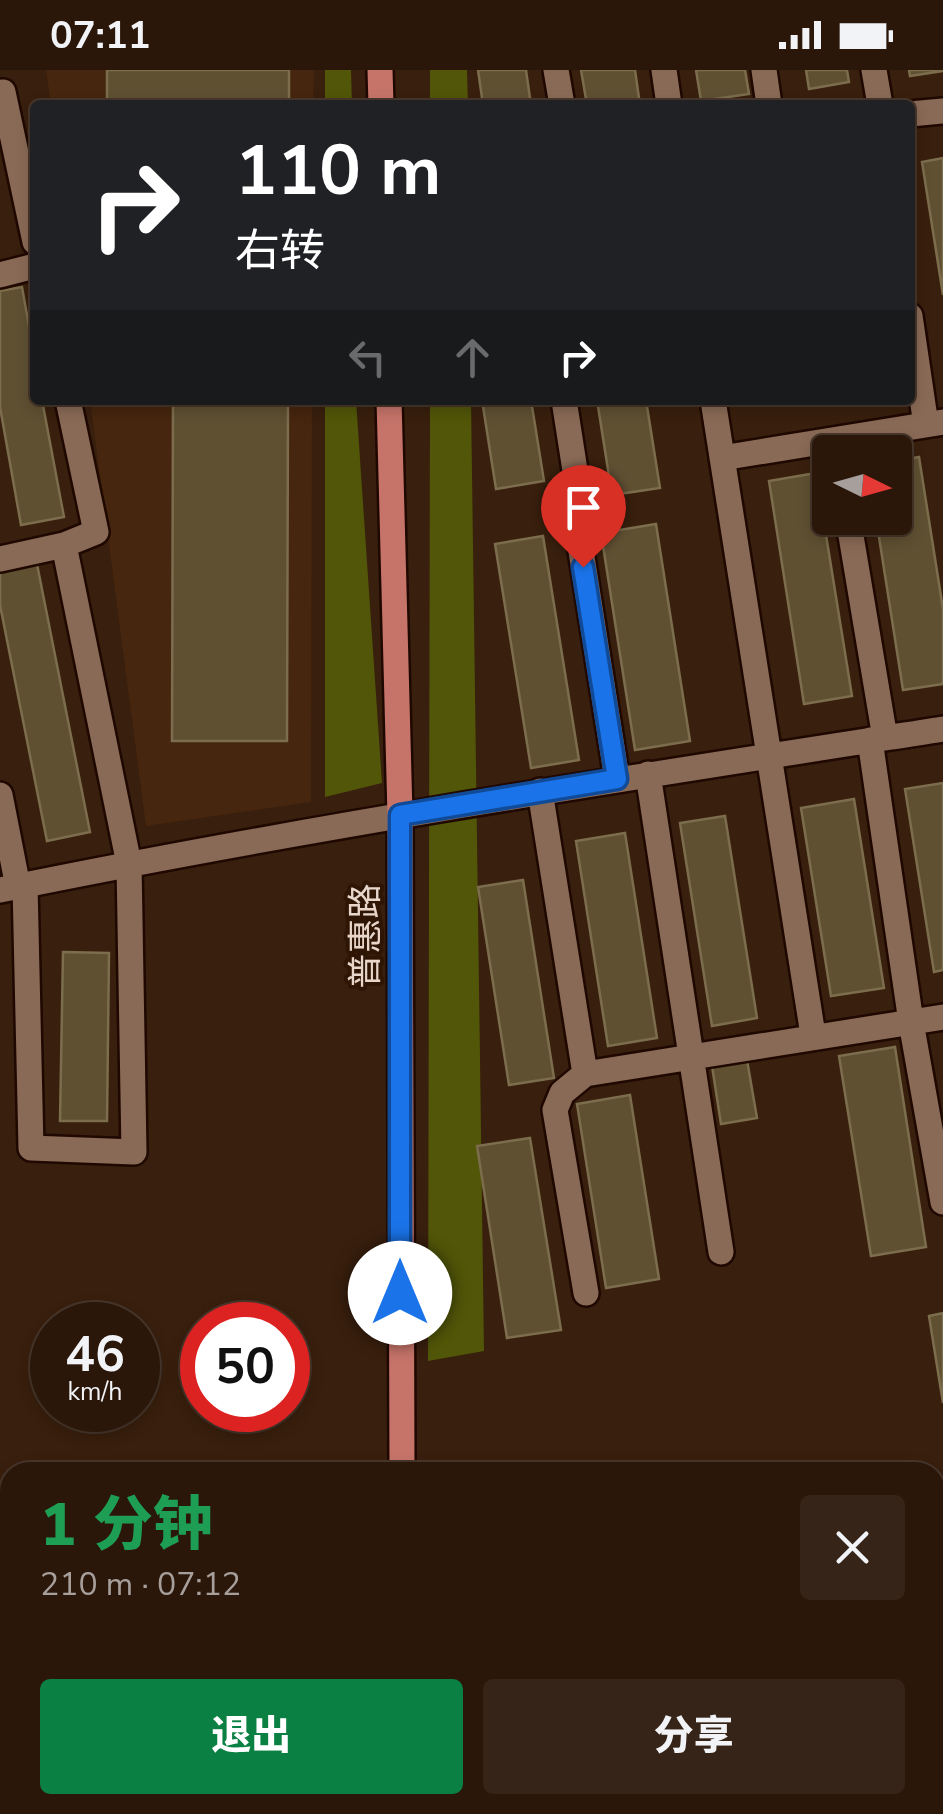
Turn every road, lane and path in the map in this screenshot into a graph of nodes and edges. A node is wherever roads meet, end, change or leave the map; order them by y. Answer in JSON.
{"nodes":[{"id":1,"x":380,"y":70,"type":"edge"},
{"id":2,"x":556,"y":70,"type":"edge"},
{"id":3,"x":664,"y":70,"type":"edge"},
{"id":4,"x":764,"y":70,"type":"edge"},
{"id":5,"x":874,"y":70,"type":"edge"},
{"id":6,"x":0,"y":93,"type":"edge"},
{"id":7,"x":381,"y":100,"type":"edge"},
{"id":8,"x":561,"y":100,"type":"edge"},
{"id":9,"x":668,"y":100,"type":"edge"},
{"id":10,"x":768,"y":100,"type":"edge"},
{"id":11,"x":879,"y":100,"type":"edge"},
{"id":12,"x":943,"y":111,"type":"edge"},
{"id":13,"x":915,"y":114,"type":"edge"},
{"id":14,"x":30,"y":218,"type":"edge"},
{"id":15,"x":30,"y":267,"type":"edge"},
{"id":16,"x":0,"y":275,"type":"edge"},
{"id":17,"x":915,"y":338,"type":"edge"},
{"id":18,"x":69,"y":405,"type":"edge"},
{"id":19,"x":388,"y":405,"type":"edge"},
{"id":20,"x":565,"y":405,"type":"edge"},
{"id":21,"x":714,"y":405,"type":"edge"},
{"id":22,"x":934,"y":424,"type":"edge"},
{"id":23,"x":885,"y":435,"type":"edge"},
{"id":24,"x":812,"y":449,"type":"edge"},
{"id":25,"x":722,"y":458,"type":"junction"},
{"id":26,"x":850,"y":535,"type":"edge"},
{"id":27,"x":64,"y":545,"type":"junction"},
{"id":28,"x":0,"y":558,"type":"edge"},
{"id":29,"x":943,"y":729,"type":"edge"},
{"id":30,"x":878,"y":739,"type":"junction"},
{"id":31,"x":767,"y":756,"type":"junction"},
{"id":32,"x":648,"y":774,"type":"junction"},
{"id":33,"x":617,"y":779,"type":"junction"},
{"id":34,"x":540,"y":791,"type":"junction"},
{"id":35,"x":0,"y":795,"type":"edge"},
{"id":36,"x":400,"y":815,"type":"junction"},
{"id":37,"x":129,"y":864,"type":"junction"},
{"id":38,"x":14,"y":888,"type":"edge"},
{"id":39,"x":943,"y":1016,"type":"edge"},
{"id":40,"x":911,"y":1022,"type":"junction"},
{"id":41,"x":813,"y":1035,"type":"junction"},
{"id":42,"x":691,"y":1059,"type":"junction"},
{"id":43,"x":585,"y":1074,"type":"junction"},
{"id":44,"x":943,"y":1202,"type":"edge"},
{"id":45,"x":720,"y":1252,"type":"dead end"},
{"id":46,"x":586,"y":1293,"type":"dead end"},
{"id":47,"x":402,"y":1462,"type":"edge"}],
"edges":[{"from":1,"to":7,"type":"main road"},
{"from":2,"to":8,"type":"street"},
{"from":3,"to":9,"type":"street"},
{"from":4,"to":10,"type":"street"},
{"from":5,"to":11,"type":"street"},
{"from":6,"to":14,"type":"street"},
{"from":12,"to":13,"type":"street"},
{"from":15,"to":16,"type":"street"},
{"from":17,"to":22,"type":"street"},
{"from":18,"to":27,"type":"street"},
{"from":19,"to":36,"type":"main road","name":"普惠路"},
{"from":20,"to":33,"type":"street"},
{"from":21,"to":25,"type":"street"},
{"from":22,"to":23,"type":"street"},
{"from":24,"to":25,"type":"street"},
{"from":25,"to":31,"type":"street"},
{"from":26,"to":30,"type":"street"},
{"from":27,"to":28,"type":"street"},
{"from":27,"to":37,"type":"street"},
{"from":29,"to":30,"type":"street"},
{"from":30,"to":31,"type":"street"},
{"from":30,"to":40,"type":"street"},
{"from":31,"to":32,"type":"street"},
{"from":31,"to":41,"type":"street"},
{"from":32,"to":33,"type":"street"},
{"from":32,"to":42,"type":"street"},
{"from":33,"to":34,"type":"street"},
{"from":34,"to":36,"type":"street"},
{"from":34,"to":43,"type":"street"},
{"from":35,"to":38,"type":"street"},
{"from":36,"to":37,"type":"street"},
{"from":36,"to":47,"type":"main road","name":"普惠路"},
{"from":37,"to":38,"type":"street"},
{"from":37,"to":38,"type":"street"},
{"from":39,"to":40,"type":"street"},
{"from":40,"to":41,"type":"street"},
{"from":40,"to":44,"type":"street"},
{"from":41,"to":42,"type":"street"},
{"from":42,"to":43,"type":"street"},
{"from":42,"to":45,"type":"street"},
{"from":43,"to":46,"type":"street"}]}
